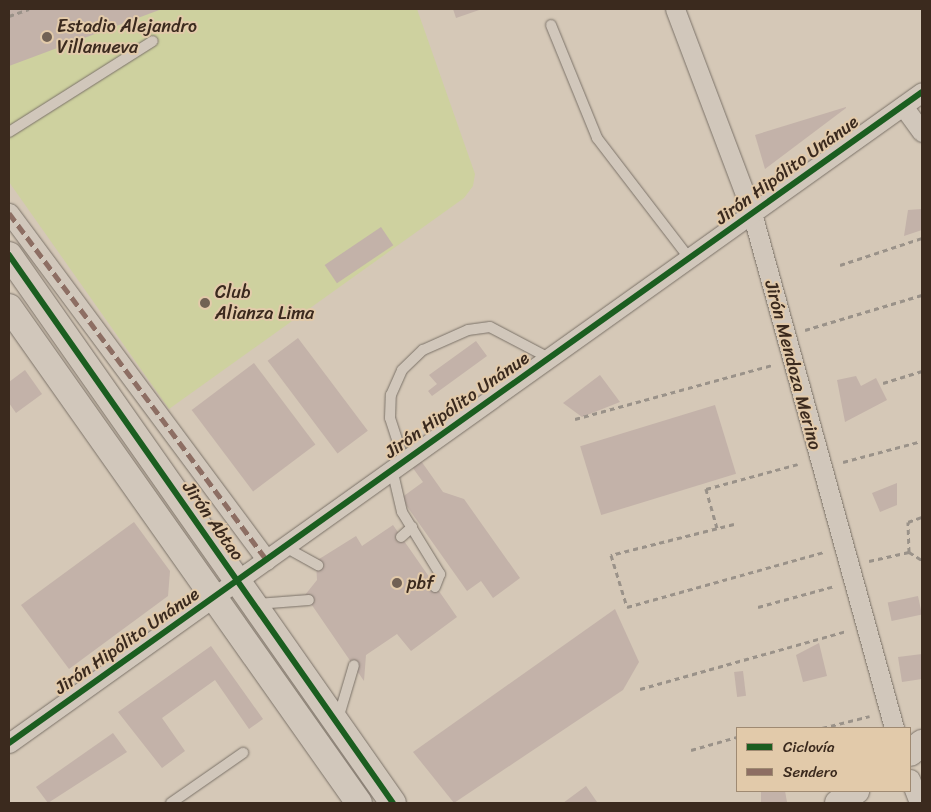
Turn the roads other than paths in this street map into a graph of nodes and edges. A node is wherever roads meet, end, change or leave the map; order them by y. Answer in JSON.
{"nodes":[{"id":1,"x":675,"y":9,"type":"edge"},
{"id":2,"x":551,"y":25,"type":"dead end"},
{"id":3,"x":153,"y":41,"type":"dead end"},
{"id":4,"x":922,"y":92,"type":"edge"},
{"id":5,"x":903,"y":106,"type":"junction"},
{"id":6,"x":9,"y":132,"type":"edge"},
{"id":7,"x":922,"y":132,"type":"edge"},
{"id":8,"x":9,"y":212,"type":"edge"},
{"id":9,"x":752,"y":213,"type":"junction"},
{"id":10,"x":9,"y":255,"type":"edge"},
{"id":11,"x":689,"y":258,"type":"junction"},
{"id":12,"x":9,"y":307,"type":"edge"},
{"id":13,"x":549,"y":358,"type":"junction"},
{"id":14,"x":398,"y":465,"type":"junction"},
{"id":15,"x":412,"y":527,"type":"junction"},
{"id":16,"x":402,"y":537,"type":"dead end"},
{"id":17,"x":285,"y":547,"type":"junction"},
{"id":18,"x":267,"y":560,"type":"junction"},
{"id":19,"x":318,"y":565,"type":"dead end"},
{"id":20,"x":237,"y":581,"type":"junction"},
{"id":21,"x":435,"y":586,"type":"dead end"},
{"id":22,"x":215,"y":596,"type":"junction"},
{"id":23,"x":309,"y":600,"type":"dead end"},
{"id":24,"x":254,"y":604,"type":"junction"},
{"id":25,"x":354,"y":665,"type":"dead end"},
{"id":26,"x":892,"y":720,"type":"edge"},
{"id":27,"x":337,"y":723,"type":"junction"},
{"id":28,"x":9,"y":743,"type":"edge"},
{"id":29,"x":922,"y":743,"type":"edge"},
{"id":30,"x":911,"y":751,"type":"edge"},
{"id":31,"x":243,"y":753,"type":"dead end"},
{"id":32,"x":911,"y":782,"type":"edge"},
{"id":33,"x":854,"y":792,"type":"edge"},
{"id":34,"x":171,"y":803,"type":"edge"},
{"id":35,"x":359,"y":803,"type":"edge"},
{"id":36,"x":393,"y":803,"type":"edge"},
{"id":37,"x":838,"y":803,"type":"edge"},
{"id":38,"x":919,"y":803,"type":"edge"}],
"edges":[{"from":1,"to":9,"type":"street","name":"Jirón Mendoza Merino"},
{"from":2,"to":11,"type":"lane"},
{"from":3,"to":6,"type":"lane"},
{"from":4,"to":5,"type":"street","name":"Jirón Hipólito Unánue"},
{"from":5,"to":7,"type":"street"},
{"from":5,"to":9,"type":"street","name":"Jirón Hipólito Unánue"},
{"from":8,"to":18,"type":"street"},
{"from":9,"to":11,"type":"street","name":"Jirón Hipólito Unánue"},
{"from":9,"to":26,"type":"street","name":"Jirón Mendoza Merino"},
{"from":10,"to":20,"type":"street","name":"Jirón Abtao"},
{"from":11,"to":13,"type":"street","name":"Jirón Hipólito Unánue"},
{"from":12,"to":22,"type":"street"},
{"from":13,"to":14,"type":"street","name":"Jirón Hipólito Unánue"},
{"from":13,"to":14,"type":"lane"},
{"from":14,"to":15,"type":"lane"},
{"from":14,"to":17,"type":"street","name":"Jirón Hipólito Unánue"},
{"from":15,"to":16,"type":"lane"},
{"from":15,"to":21,"type":"lane"},
{"from":17,"to":18,"type":"street","name":"Jirón Hipólito Unánue"},
{"from":17,"to":19,"type":"lane"},
{"from":18,"to":20,"type":"street","name":"Jirón Hipólito Unánue"},
{"from":20,"to":22,"type":"street","name":"Jirón Hipólito Unánue"},
{"from":20,"to":24,"type":"street","name":"Jirón Abtao"},
{"from":22,"to":28,"type":"street","name":"Jirón Hipólito Unánue"},
{"from":22,"to":35,"type":"street"},
{"from":23,"to":24,"type":"lane"},
{"from":24,"to":27,"type":"street","name":"Jirón Abtao"},
{"from":25,"to":27,"type":"lane"},
{"from":27,"to":36,"type":"street","name":"Jirón Abtao"},
{"from":29,"to":30,"type":"street"},
{"from":31,"to":34,"type":"lane"},
{"from":32,"to":38,"type":"street"},
{"from":33,"to":37,"type":"street"}]}
